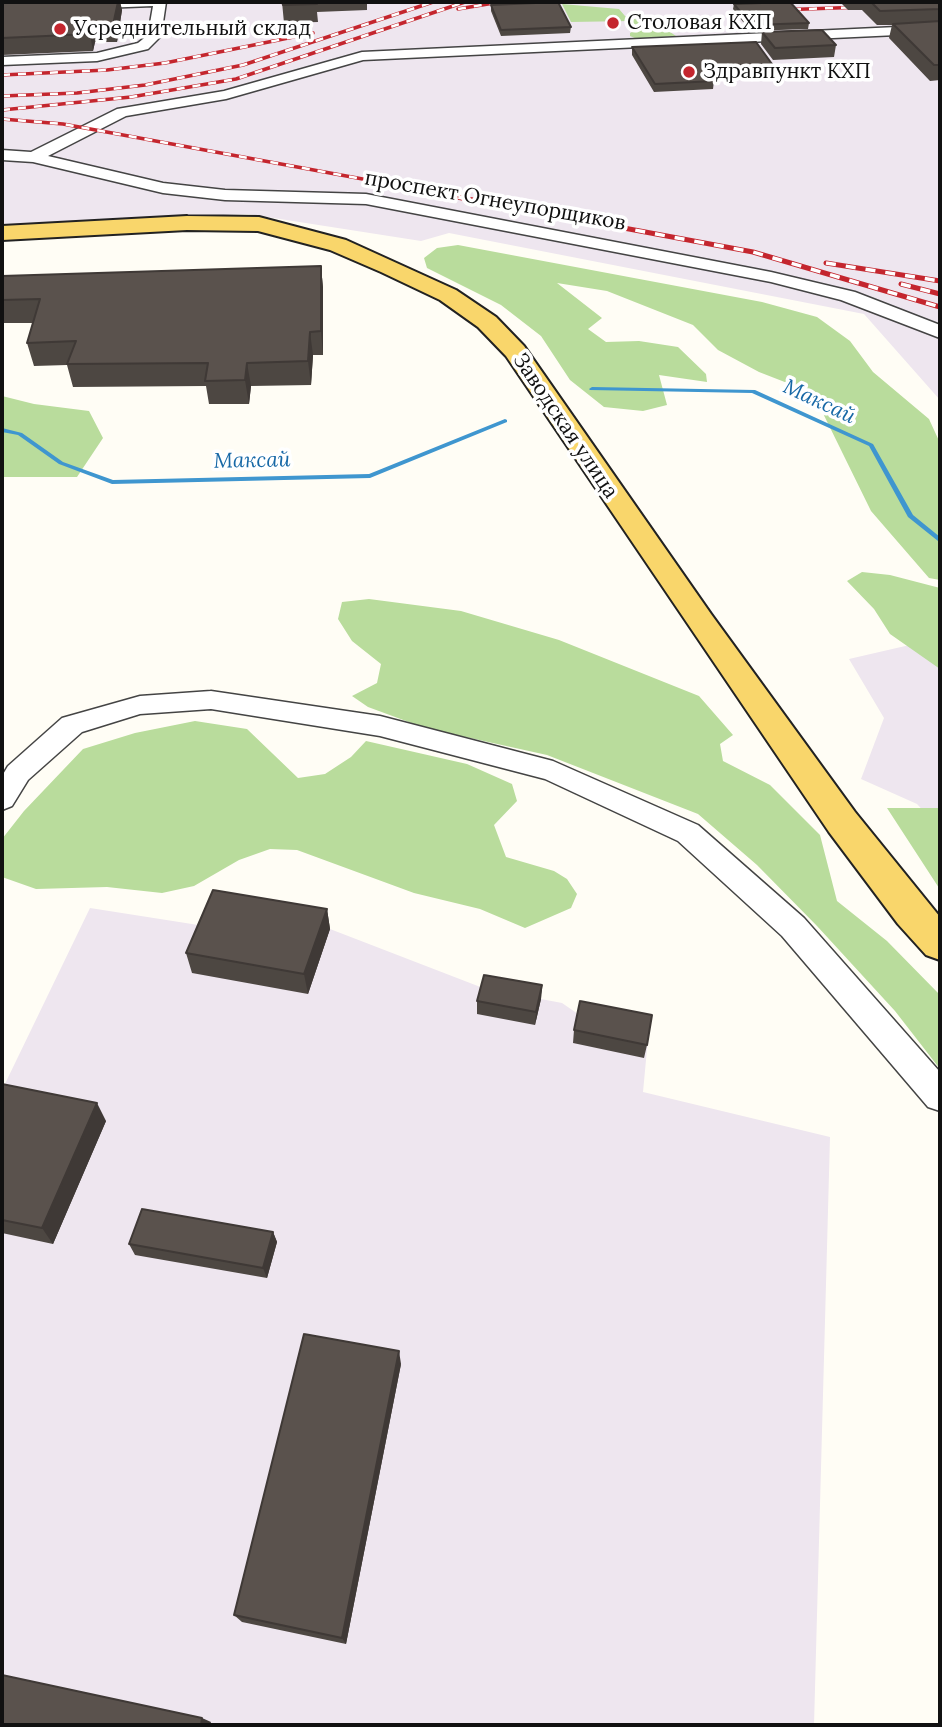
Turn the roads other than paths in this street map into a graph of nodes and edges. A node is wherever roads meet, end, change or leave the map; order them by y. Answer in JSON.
{"nodes":[{"id":1,"x":160,"y":2,"type":"edge"},
{"id":2,"x":2,"y":8,"type":"edge"},
{"id":3,"x":940,"y":29,"type":"edge"},
{"id":4,"x":2,"y":61,"type":"edge"},
{"id":5,"x":2,"y":155,"type":"edge"},
{"id":6,"x":33,"y":157,"type":"junction"},
{"id":7,"x":2,"y":233,"type":"edge"},
{"id":8,"x":940,"y":332,"type":"edge"},
{"id":9,"x":2,"y":799,"type":"edge"},
{"id":10,"x":940,"y":943,"type":"edge"},
{"id":11,"x":940,"y":1096,"type":"edge"}],
"edges":[{"from":1,"to":2,"type":"street"},
{"from":1,"to":4,"type":"street"},
{"from":3,"to":6,"type":"street"},
{"from":5,"to":6,"type":"street","name":"проспект Огнеупорщиков"},
{"from":6,"to":8,"type":"street","name":"проспект Огнеупорщиков"},
{"from":7,"to":10,"type":"main road","name":"Заводская улица"},
{"from":9,"to":11,"type":"street"}]}
